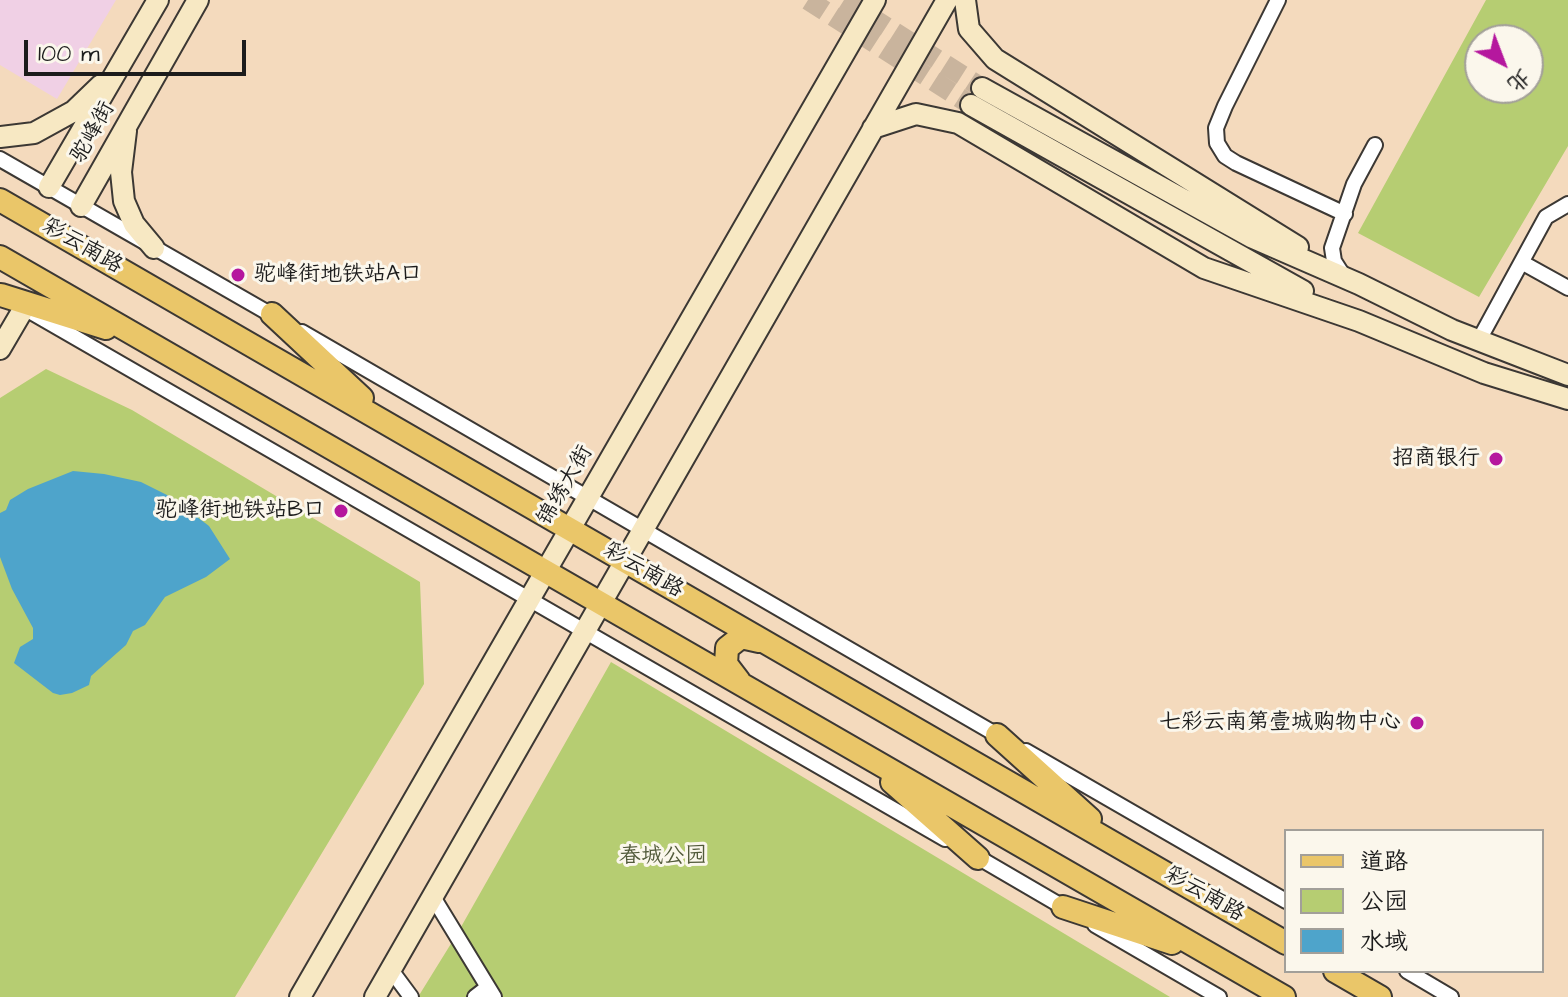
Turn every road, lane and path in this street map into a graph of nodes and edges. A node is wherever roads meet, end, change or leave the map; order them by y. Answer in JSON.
{"nodes":[{"id":1,"x":158,"y":0,"type":"edge"},
{"id":2,"x":198,"y":0,"type":"edge"},
{"id":3,"x":875,"y":0,"type":"edge"},
{"id":4,"x":947,"y":0,"type":"edge"},
{"id":5,"x":965,"y":0,"type":"edge"},
{"id":6,"x":1278,"y":0,"type":"edge"},
{"id":7,"x":118,"y":68,"type":"junction"},
{"id":8,"x":128,"y":119,"type":"junction"},
{"id":9,"x":873,"y":128,"type":"junction"},
{"id":10,"x":0,"y":137,"type":"edge"},
{"id":11,"x":1375,"y":145,"type":"dead end"},
{"id":12,"x":0,"y":159,"type":"edge"},
{"id":13,"x":49,"y":187,"type":"junction"},
{"id":14,"x":0,"y":200,"type":"edge"},
{"id":15,"x":1568,"y":204,"type":"edge"},
{"id":16,"x":81,"y":206,"type":"junction"},
{"id":17,"x":1345,"y":214,"type":"junction"},
{"id":18,"x":154,"y":248,"type":"junction"},
{"id":19,"x":0,"y":257,"type":"edge"},
{"id":20,"x":1523,"y":263,"type":"junction"},
{"id":21,"x":1351,"y":280,"type":"junction"},
{"id":22,"x":1568,"y":288,"type":"edge"},
{"id":23,"x":0,"y":294,"type":"edge"},
{"id":24,"x":24,"y":308,"type":"junction"},
{"id":25,"x":272,"y":314,"type":"junction"},
{"id":26,"x":1359,"y":321,"type":"junction"},
{"id":27,"x":1479,"y":340,"type":"junction"},
{"id":28,"x":146,"y":341,"type":"junction"},
{"id":29,"x":0,"y":349,"type":"edge"},
{"id":30,"x":1568,"y":375,"type":"edge"},
{"id":31,"x":1568,"y":399,"type":"edge"},
{"id":32,"x":393,"y":425,"type":"junction"},
{"id":33,"x":587,"y":497,"type":"junction"},
{"id":34,"x":569,"y":528,"type":"junction"},
{"id":35,"x":643,"y":530,"type":"junction"},
{"id":36,"x":625,"y":561,"type":"junction"},
{"id":37,"x":545,"y":571,"type":"junction"},
{"id":38,"x":529,"y":599,"type":"junction"},
{"id":39,"x":601,"y":603,"type":"junction"},
{"id":40,"x":585,"y":631,"type":"junction"},
{"id":41,"x":768,"y":644,"type":"junction"},
{"id":42,"x":742,"y":684,"type":"junction"},
{"id":43,"x":997,"y":735,"type":"junction"},
{"id":44,"x":855,"y":750,"type":"junction"},
{"id":45,"x":1124,"y":849,"type":"junction"},
{"id":46,"x":978,"y":858,"type":"junction"},
{"id":47,"x":433,"y":897,"type":"junction"},
{"id":48,"x":1284,"y":900,"type":"edge"},
{"id":49,"x":1063,"y":907,"type":"junction"},
{"id":50,"x":1284,"y":942,"type":"edge"},
{"id":51,"x":1215,"y":957,"type":"junction"},
{"id":52,"x":391,"y":970,"type":"junction"},
{"id":53,"x":1338,"y":973,"type":"edge"},
{"id":54,"x":1410,"y":973,"type":"edge"},
{"id":55,"x":491,"y":992,"type":"edge"},
{"id":56,"x":300,"y":997,"type":"edge"},
{"id":57,"x":375,"y":997,"type":"edge"},
{"id":58,"x":411,"y":997,"type":"edge"},
{"id":59,"x":475,"y":997,"type":"edge"},
{"id":60,"x":1219,"y":997,"type":"edge"},
{"id":61,"x":1284,"y":997,"type":"edge"},
{"id":62,"x":1380,"y":997,"type":"edge"},
{"id":63,"x":1451,"y":997,"type":"edge"}],
"edges":[{"from":1,"to":7,"type":"main road","name":"驼峰街"},
{"from":2,"to":8,"type":"main road","name":"驼峰街"},
{"from":3,"to":33,"type":"main road","name":"锦绣大街"},
{"from":4,"to":9,"type":"main road"},
{"from":5,"to":21,"type":"main road"},
{"from":6,"to":17,"type":"street"},
{"from":7,"to":10,"type":"main road"},
{"from":7,"to":13,"type":"main road","name":"驼峰街"},
{"from":8,"to":16,"type":"main road","name":"驼峰街"},
{"from":8,"to":18,"type":"main road"},
{"from":9,"to":26,"type":"main road"},
{"from":9,"to":35,"type":"main road"},
{"from":11,"to":17,"type":"street"},
{"from":12,"to":13,"type":"street"},
{"from":13,"to":16,"type":"street"},
{"from":14,"to":32,"type":"main road","name":"彩云南路"},
{"from":15,"to":20,"type":"street"},
{"from":16,"to":18,"type":"street"},
{"from":17,"to":21,"type":"street"},
{"from":18,"to":25,"type":"street"},
{"from":19,"to":28,"type":"main road"},
{"from":20,"to":22,"type":"street"},
{"from":20,"to":27,"type":"street"},
{"from":21,"to":26,"type":"main road"},
{"from":21,"to":27,"type":"main road"},
{"from":23,"to":24,"type":"street"},
{"from":23,"to":28,"type":"main road"},
{"from":24,"to":29,"type":"main road"},
{"from":24,"to":38,"type":"street"},
{"from":25,"to":32,"type":"main road"},
{"from":25,"to":33,"type":"street"},
{"from":26,"to":31,"type":"main road"},
{"from":27,"to":30,"type":"main road"},
{"from":28,"to":37,"type":"main road"},
{"from":32,"to":34,"type":"main road","name":"彩云南路"},
{"from":33,"to":34,"type":"main road","name":"锦绣大街"},
{"from":33,"to":35,"type":"street"},
{"from":34,"to":36,"type":"main road","name":"彩云南路"},
{"from":34,"to":37,"type":"main road","name":"锦绣大街"},
{"from":35,"to":36,"type":"main road"},
{"from":35,"to":43,"type":"street"},
{"from":36,"to":39,"type":"main road"},
{"from":36,"to":41,"type":"main road","name":"彩云南路"},
{"from":37,"to":38,"type":"main road","name":"锦绣大街"},
{"from":37,"to":39,"type":"main road"},
{"from":38,"to":40,"type":"street"},
{"from":38,"to":56,"type":"main road","name":"锦绣大街"},
{"from":39,"to":40,"type":"main road"},
{"from":39,"to":42,"type":"main road"},
{"from":40,"to":46,"type":"street"},
{"from":40,"to":47,"type":"main road"},
{"from":41,"to":42,"type":"main road"},
{"from":41,"to":45,"type":"main road","name":"彩云南路"},
{"from":42,"to":44,"type":"main road"},
{"from":43,"to":45,"type":"main road"},
{"from":43,"to":48,"type":"street"},
{"from":44,"to":46,"type":"main road"},
{"from":44,"to":51,"type":"main road"},
{"from":45,"to":50,"type":"main road","name":"彩云南路"},
{"from":46,"to":49,"type":"street"},
{"from":47,"to":52,"type":"main road"},
{"from":47,"to":55,"type":"street"},
{"from":49,"to":51,"type":"main road"},
{"from":49,"to":60,"type":"street"},
{"from":51,"to":61,"type":"main road"},
{"from":52,"to":57,"type":"main road"},
{"from":52,"to":58,"type":"street"},
{"from":53,"to":62,"type":"main road"},
{"from":54,"to":63,"type":"street"},
{"from":55,"to":59,"type":"street"}]}
